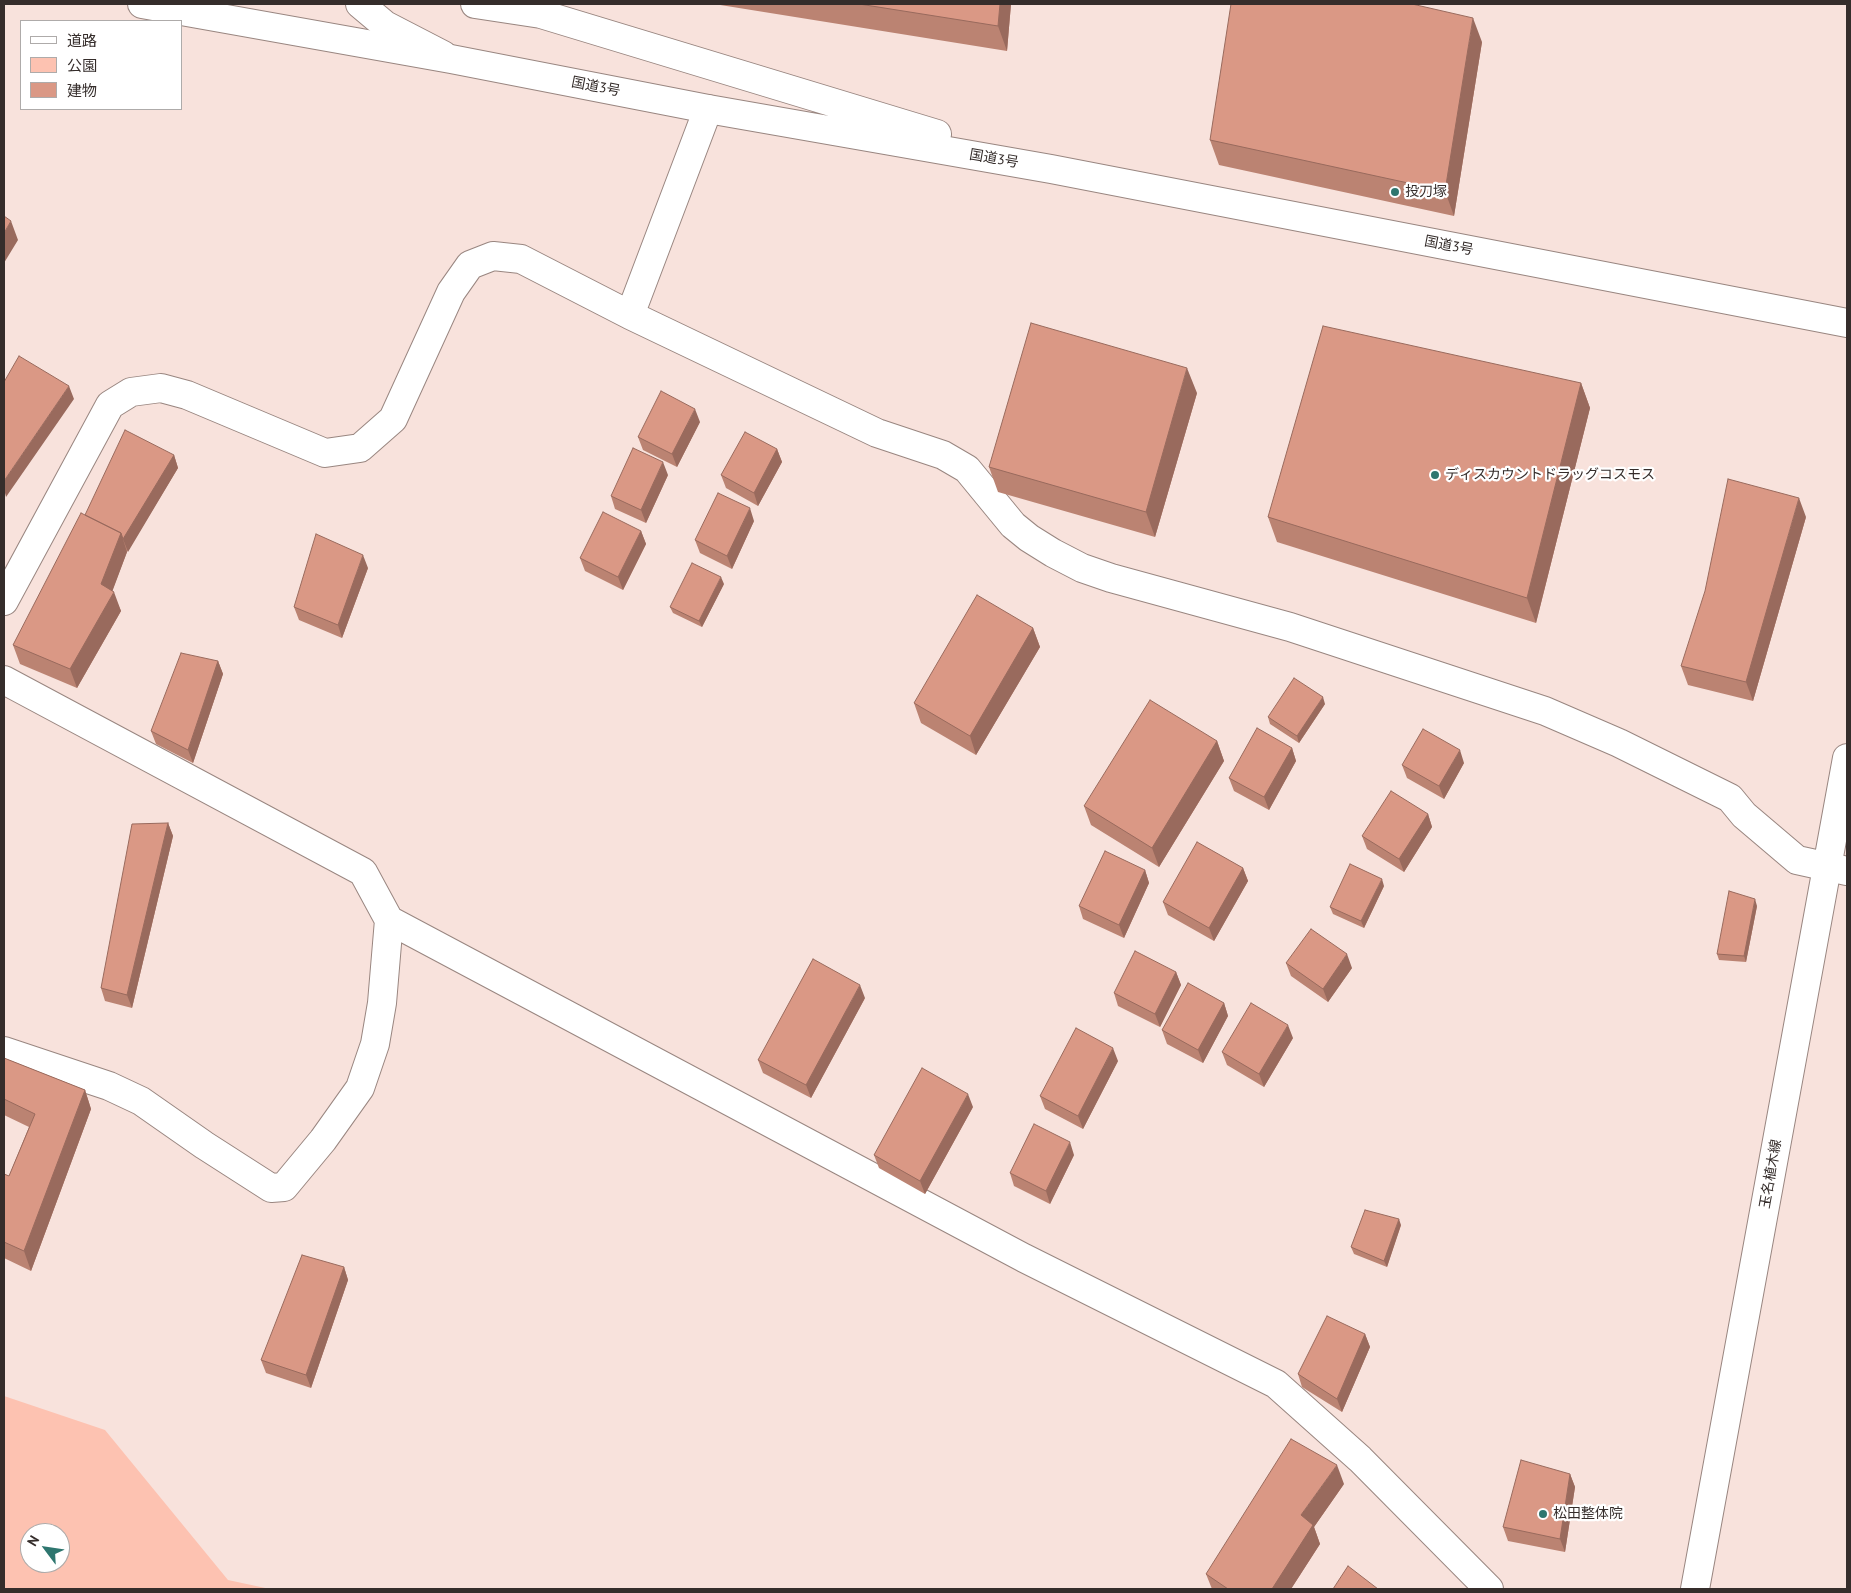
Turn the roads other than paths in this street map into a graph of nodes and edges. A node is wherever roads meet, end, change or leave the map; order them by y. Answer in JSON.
{"nodes":[{"id":1,"x":142,"y":4,"type":"edge"},
{"id":2,"x":360,"y":4,"type":"edge"},
{"id":3,"x":475,"y":4,"type":"edge"},
{"id":4,"x":530,"y":9,"type":"edge"},
{"id":5,"x":451,"y":59,"type":"junction"},
{"id":6,"x":708,"y":109,"type":"junction"},
{"id":7,"x":1050,"y":169,"type":"junction"},
{"id":8,"x":630,"y":315,"type":"junction"},
{"id":9,"x":1847,"y":323,"type":"edge"},
{"id":10,"x":4,"y":600,"type":"edge"},
{"id":11,"x":4,"y":680,"type":"edge"},
{"id":12,"x":1847,"y":758,"type":"edge"},
{"id":13,"x":1837,"y":869,"type":"edge"},
{"id":14,"x":389,"y":920,"type":"junction"},
{"id":15,"x":4,"y":1051,"type":"edge"},
{"id":16,"x":1488,"y":1589,"type":"edge"},
{"id":17,"x":1695,"y":1589,"type":"edge"}],
"edges":[{"from":1,"to":5,"type":"main road","name":"国道3号"},
{"from":2,"to":5,"type":"main road"},
{"from":3,"to":4,"type":"main road","name":"国道3号"},
{"from":4,"to":7,"type":"main road","name":"国道3号"},
{"from":5,"to":6,"type":"main road","name":"国道3号"},
{"from":6,"to":7,"type":"main road","name":"国道3号"},
{"from":6,"to":8,"type":"main road"},
{"from":7,"to":9,"type":"main road","name":"国道3号"},
{"from":8,"to":10,"type":"main road"},
{"from":8,"to":13,"type":"main road"},
{"from":11,"to":14,"type":"main road"},
{"from":12,"to":13,"type":"main road","name":"玉名植木線"},
{"from":13,"to":17,"type":"main road","name":"玉名植木線"},
{"from":14,"to":15,"type":"main road"},
{"from":14,"to":16,"type":"main road"}]}
